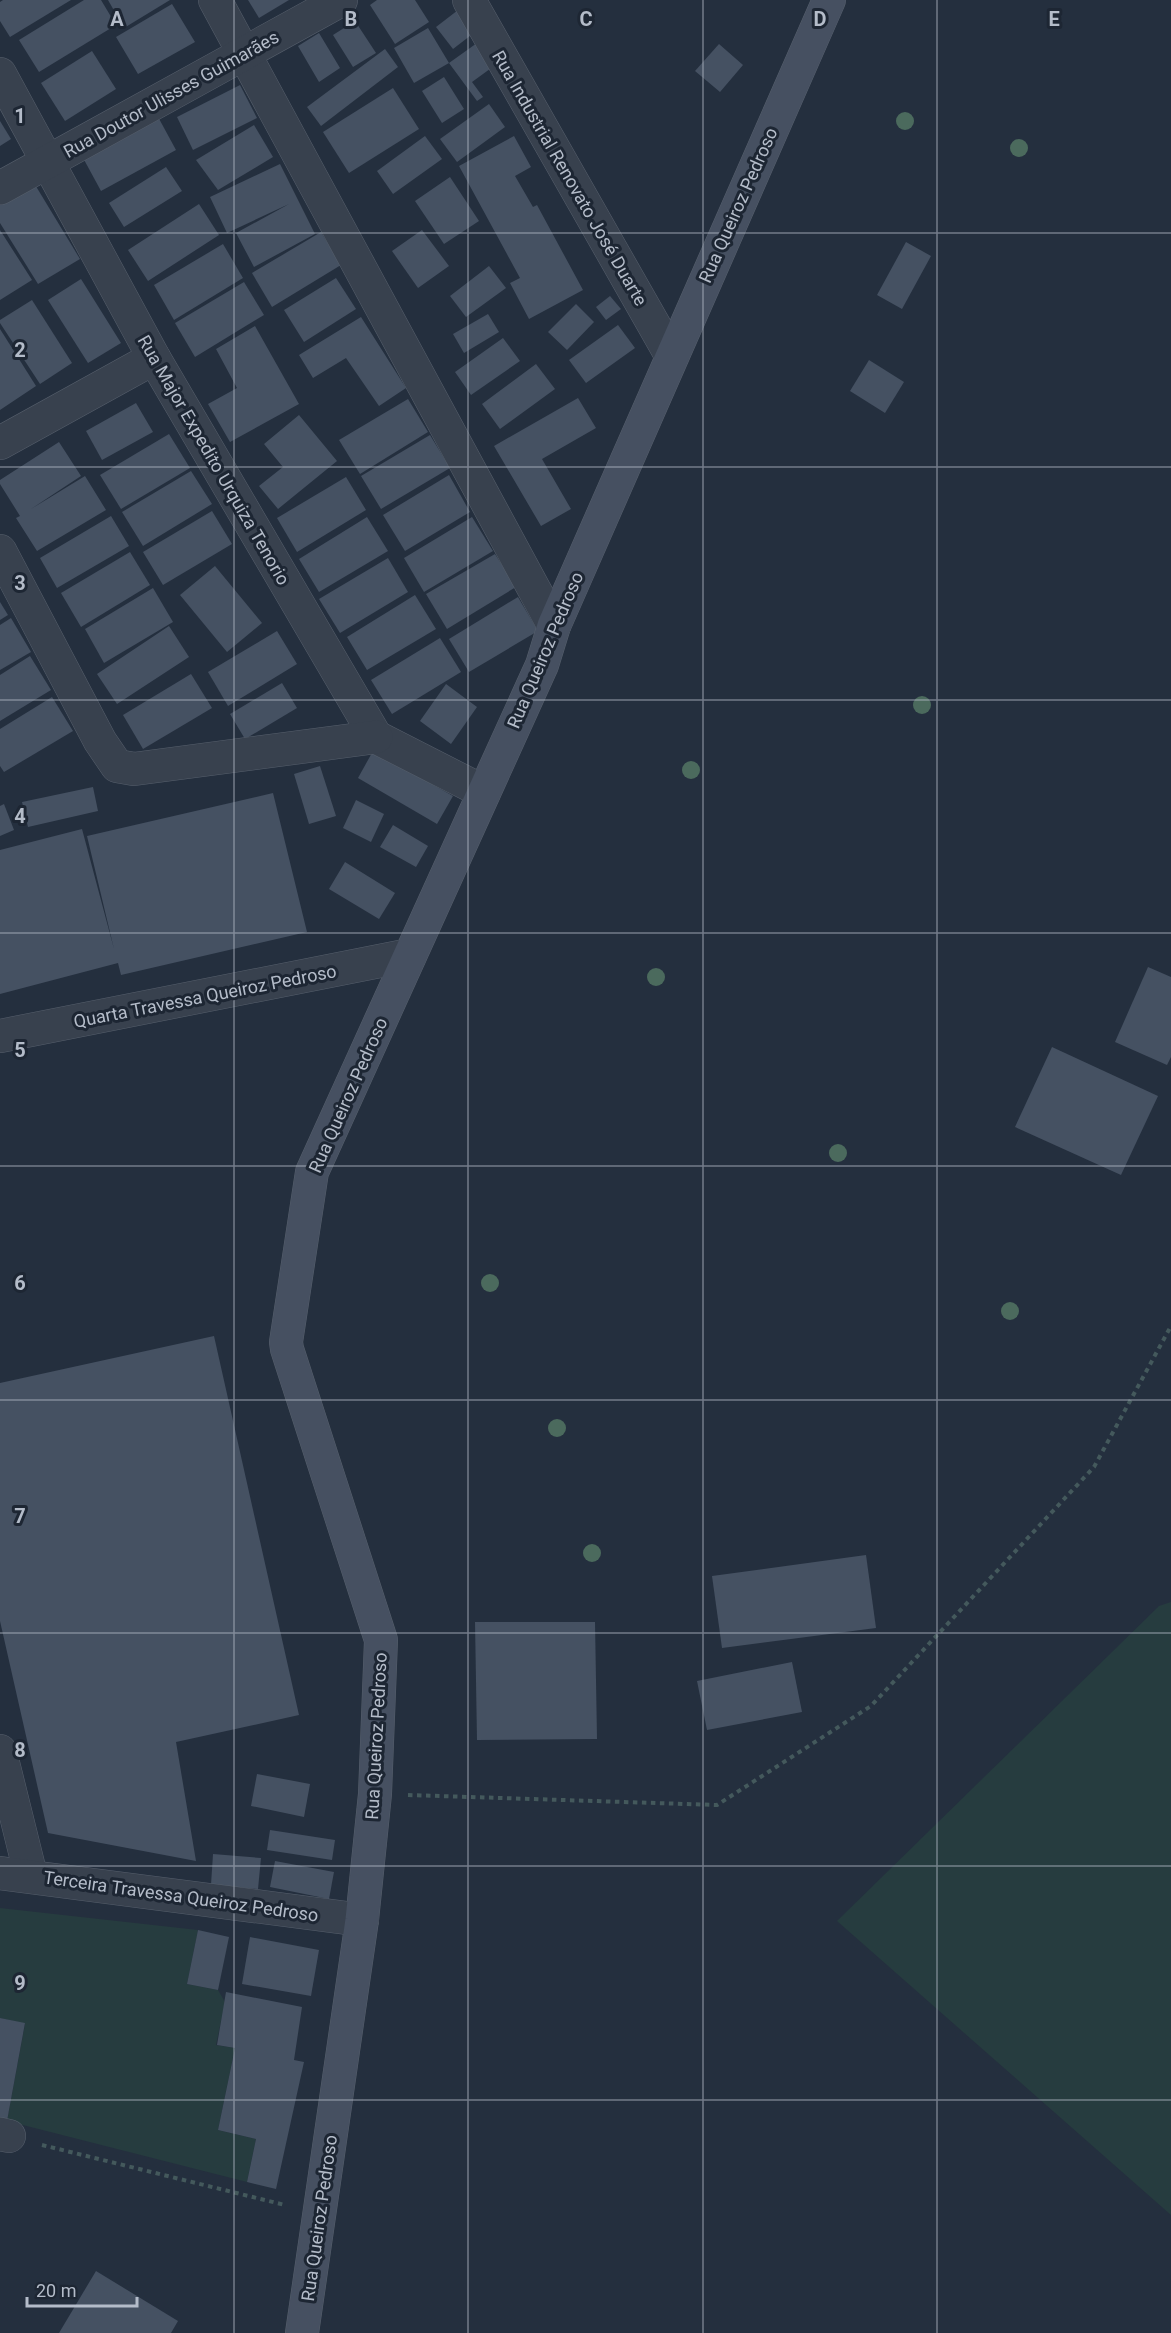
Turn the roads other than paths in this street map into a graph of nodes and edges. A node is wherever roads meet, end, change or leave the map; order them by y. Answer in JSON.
{"nodes":[{"id":1,"x":215,"y":0,"type":"edge"},
{"id":2,"x":341,"y":0,"type":"edge"},
{"id":3,"x":469,"y":0,"type":"edge"},
{"id":4,"x":829,"y":0,"type":"edge"},
{"id":5,"x":244,"y":53,"type":"junction"},
{"id":6,"x":0,"y":74,"type":"edge"},
{"id":7,"x":47,"y":162,"type":"junction"},
{"id":8,"x":0,"y":188,"type":"edge"},
{"id":9,"x":672,"y":355,"type":"junction"},
{"id":10,"x":154,"y":358,"type":"junction"},
{"id":11,"x":0,"y":443,"type":"edge"},
{"id":12,"x":0,"y":551,"type":"edge"},
{"id":13,"x":554,"y":626,"type":"junction"},
{"id":14,"x":376,"y":737,"type":"junction"},
{"id":15,"x":484,"y":792,"type":"junction"},
{"id":16,"x":410,"y":955,"type":"junction"},
{"id":17,"x":0,"y":1036,"type":"edge"},
{"id":18,"x":0,"y":1751,"type":"edge"},
{"id":19,"x":15,"y":1874,"type":"edge"},
{"id":20,"x":362,"y":1920,"type":"junction"},
{"id":21,"x":302,"y":2333,"type":"edge"}],
"edges":[{"from":1,"to":5,"type":"street"},
{"from":2,"to":5,"type":"street","name":"Rua Doutor Ulisses Guimarães"},
{"from":3,"to":9,"type":"street","name":"Rua Industrial Renovato José Duarte"},
{"from":4,"to":9,"type":"street","name":"Rua Queiroz Pedroso"},
{"from":5,"to":7,"type":"street","name":"Rua Doutor Ulisses Guimarães"},
{"from":5,"to":13,"type":"street"},
{"from":6,"to":7,"type":"street","name":"Rua Major Expedito Urquiza Tenorio"},
{"from":7,"to":8,"type":"street","name":"Rua Doutor Ulisses Guimarães"},
{"from":7,"to":10,"type":"street","name":"Rua Major Expedito Urquiza Tenorio"},
{"from":9,"to":13,"type":"street","name":"Rua Queiroz Pedroso"},
{"from":10,"to":11,"type":"street"},
{"from":10,"to":14,"type":"street","name":"Rua Major Expedito Urquiza Tenorio"},
{"from":12,"to":14,"type":"street"},
{"from":13,"to":15,"type":"street","name":"Rua Queiroz Pedroso"},
{"from":14,"to":15,"type":"street"},
{"from":15,"to":16,"type":"street","name":"Rua Queiroz Pedroso"},
{"from":16,"to":17,"type":"street","name":"Quarta Travessa Queiroz Pedroso"},
{"from":16,"to":20,"type":"street","name":"Rua Queiroz Pedroso"},
{"from":18,"to":19,"type":"street"},
{"from":19,"to":20,"type":"street","name":"Terceira Travessa Queiroz Pedroso"},
{"from":20,"to":21,"type":"street","name":"Rua Queiroz Pedroso"}]}
